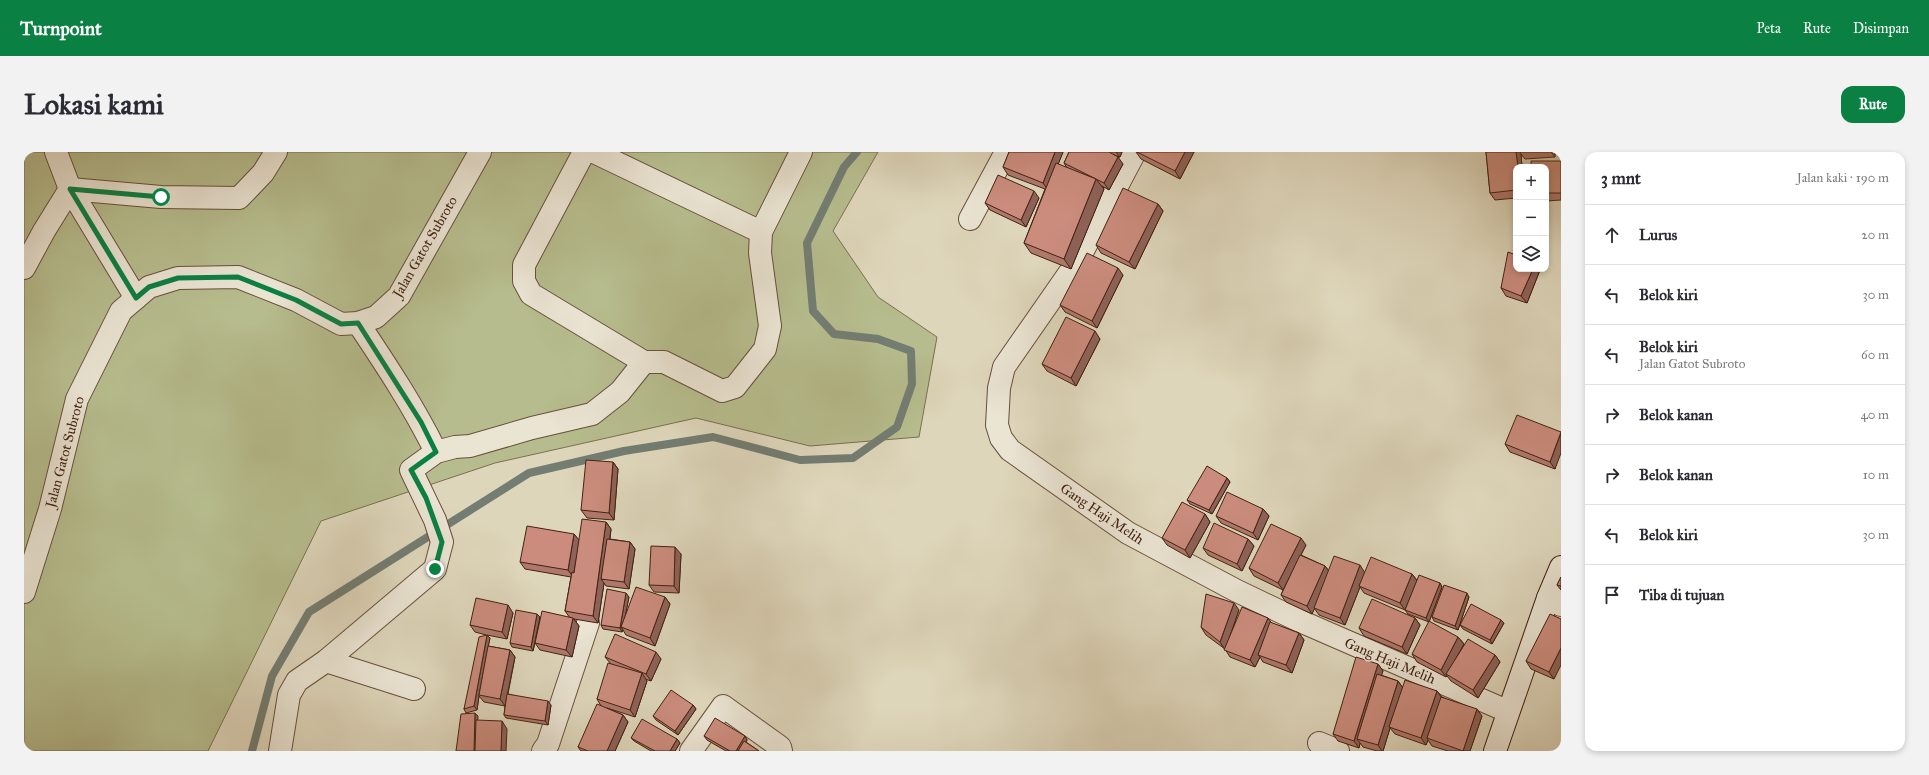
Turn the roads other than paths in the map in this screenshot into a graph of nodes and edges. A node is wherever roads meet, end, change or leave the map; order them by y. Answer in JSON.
{"nodes":[{"id":1,"x":56,"y":152,"type":"edge"},
{"id":2,"x":276,"y":152,"type":"edge"},
{"id":3,"x":480,"y":152,"type":"edge"},
{"id":4,"x":584,"y":152,"type":"edge"},
{"id":5,"x":594,"y":152,"type":"edge"},
{"id":6,"x":801,"y":152,"type":"edge"},
{"id":7,"x":1006,"y":152,"type":"edge"},
{"id":8,"x":1135,"y":152,"type":"edge"},
{"id":9,"x":70,"y":189,"type":"junction"},
{"id":10,"x":970,"y":219,"type":"dead end"},
{"id":11,"x":761,"y":232,"type":"junction"},
{"id":12,"x":24,"y":268,"type":"edge"},
{"id":13,"x":136,"y":298,"type":"junction"},
{"id":14,"x":358,"y":323,"type":"junction"},
{"id":15,"x":644,"y":362,"type":"junction"},
{"id":16,"x":436,"y":452,"type":"junction"},
{"id":17,"x":1561,"y":567,"type":"edge"},
{"id":18,"x":24,"y":592,"type":"edge"},
{"id":19,"x":1554,"y":601,"type":"edge"},
{"id":20,"x":588,"y":623,"type":"edge"},
{"id":21,"x":326,"y":661,"type":"junction"},
{"id":22,"x":414,"y":689,"type":"dead end"},
{"id":23,"x":1507,"y":711,"type":"junction"},
{"id":24,"x":550,"y":749,"type":"edge"},
{"id":25,"x":280,"y":751,"type":"edge"},
{"id":26,"x":691,"y":751,"type":"edge"},
{"id":27,"x":781,"y":751,"type":"edge"},
{"id":28,"x":1495,"y":751,"type":"edge"}],
"edges":[{"from":1,"to":9,"type":"street"},
{"from":2,"to":9,"type":"street"},
{"from":3,"to":14,"type":"street","name":"Jalan Gatot Subroto"},
{"from":4,"to":15,"type":"street"},
{"from":5,"to":11,"type":"street"},
{"from":6,"to":11,"type":"street"},
{"from":7,"to":10,"type":"street"},
{"from":8,"to":23,"type":"street","name":"Gang Haji Melih"},
{"from":9,"to":12,"type":"street"},
{"from":9,"to":13,"type":"street"},
{"from":11,"to":15,"type":"street"},
{"from":13,"to":14,"type":"street","name":"Jalan Gatot Subroto"},
{"from":13,"to":18,"type":"street","name":"Jalan Gatot Subroto"},
{"from":14,"to":16,"type":"street"},
{"from":15,"to":16,"type":"street"},
{"from":16,"to":21,"type":"street"},
{"from":17,"to":19,"type":"street"},
{"from":19,"to":23,"type":"street"},
{"from":20,"to":24,"type":"street"},
{"from":21,"to":22,"type":"street"},
{"from":21,"to":25,"type":"street"},
{"from":23,"to":28,"type":"street"},
{"from":26,"to":27,"type":"street"}]}
